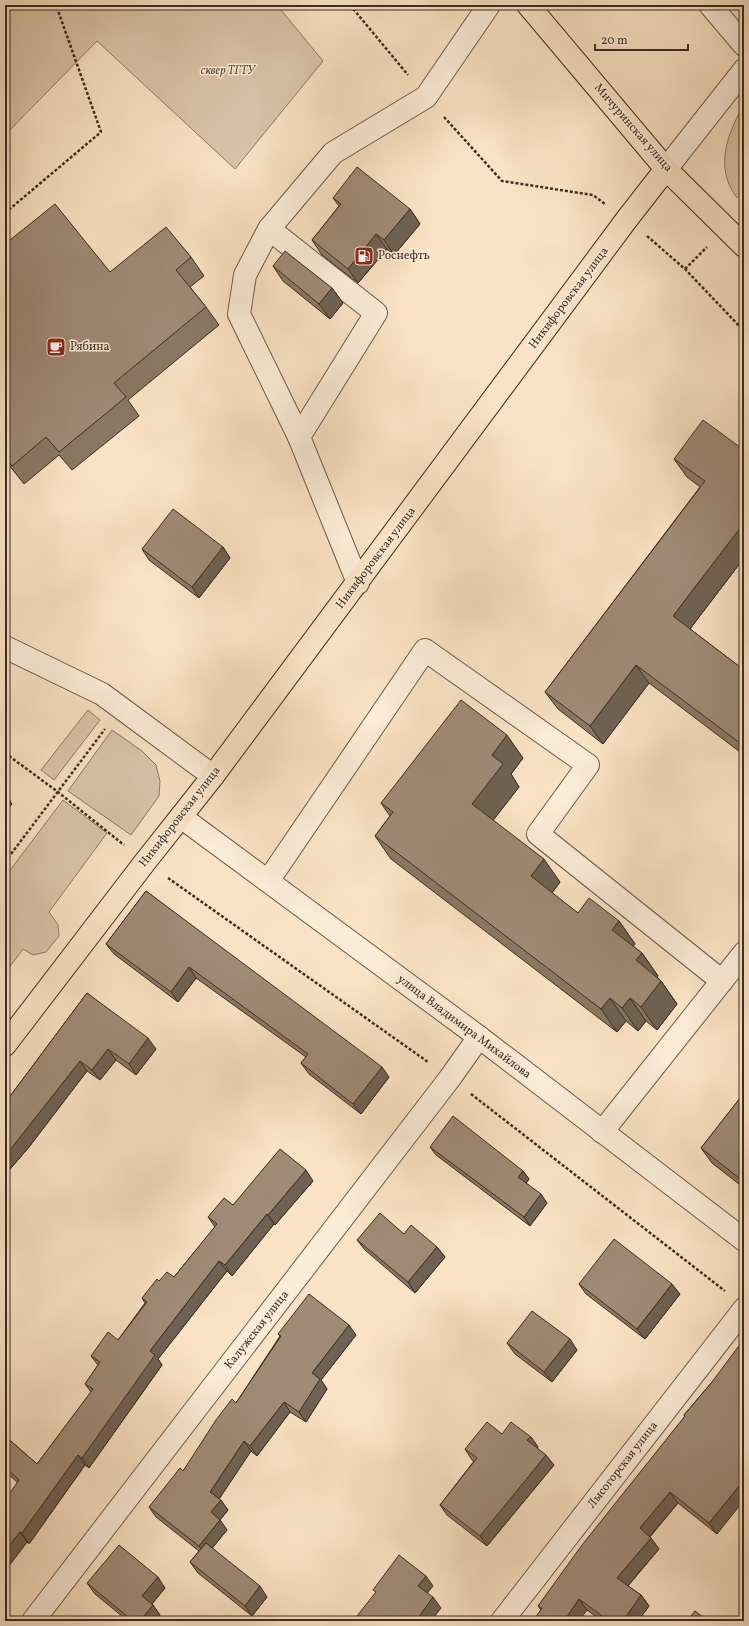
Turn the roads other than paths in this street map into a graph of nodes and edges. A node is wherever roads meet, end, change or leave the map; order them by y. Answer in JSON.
{"nodes":[{"id":1,"x":489,"y":5,"type":"edge"},
{"id":2,"x":528,"y":5,"type":"edge"},
{"id":3,"x":710,"y":5,"type":"edge"},
{"id":4,"x":744,"y":44,"type":"edge"},
{"id":5,"x":744,"y":70,"type":"edge"},
{"id":6,"x":666,"y":169,"type":"junction"},
{"id":7,"x":269,"y":229,"type":"junction"},
{"id":8,"x":744,"y":246,"type":"edge"},
{"id":9,"x":299,"y":437,"type":"junction"},
{"id":10,"x":358,"y":583,"type":"junction"},
{"id":11,"x":5,"y":647,"type":"edge"},
{"id":12,"x":213,"y":776,"type":"junction"},
{"id":13,"x":181,"y":817,"type":"junction"},
{"id":14,"x":268,"y":881,"type":"junction"},
{"id":15,"x":744,"y":953,"type":"edge"},
{"id":16,"x":722,"y":981,"type":"junction"},
{"id":17,"x":479,"y":1037,"type":"junction"},
{"id":18,"x":5,"y":1045,"type":"edge"},
{"id":19,"x":602,"y":1132,"type":"junction"},
{"id":20,"x":744,"y":1240,"type":"edge"},
{"id":21,"x":738,"y":1302,"type":"edge"},
{"id":22,"x":33,"y":1621,"type":"edge"},
{"id":23,"x":502,"y":1621,"type":"edge"}],
"edges":[{"from":1,"to":7,"type":"street"},
{"from":2,"to":6,"type":"main road","name":"Мичуринская улица"},
{"from":3,"to":4,"type":"street"},
{"from":5,"to":6,"type":"street","name":"Никифоровская улица"},
{"from":6,"to":8,"type":"main road","name":"Мичуринская улица"},
{"from":6,"to":10,"type":"main road","name":"Никифоровская улица"},
{"from":7,"to":9,"type":"street"},
{"from":7,"to":9,"type":"street"},
{"from":9,"to":10,"type":"street"},
{"from":10,"to":12,"type":"main road","name":"Никифоровская улица"},
{"from":11,"to":12,"type":"street"},
{"from":12,"to":13,"type":"main road","name":"Никифоровская улица"},
{"from":13,"to":14,"type":"street","name":"улица Владимира Михайлова"},
{"from":13,"to":18,"type":"main road","name":"Никифоровская улица"},
{"from":14,"to":16,"type":"street"},
{"from":14,"to":17,"type":"street","name":"улица Владимира Михайлова"},
{"from":15,"to":16,"type":"street"},
{"from":16,"to":19,"type":"street"},
{"from":17,"to":19,"type":"street","name":"улица Владимира Михайлова"},
{"from":17,"to":22,"type":"street","name":"Калужская улица"},
{"from":19,"to":20,"type":"street","name":"улица Владимира Михайлова"},
{"from":21,"to":23,"type":"street","name":"Лысогорская улица"}]}
